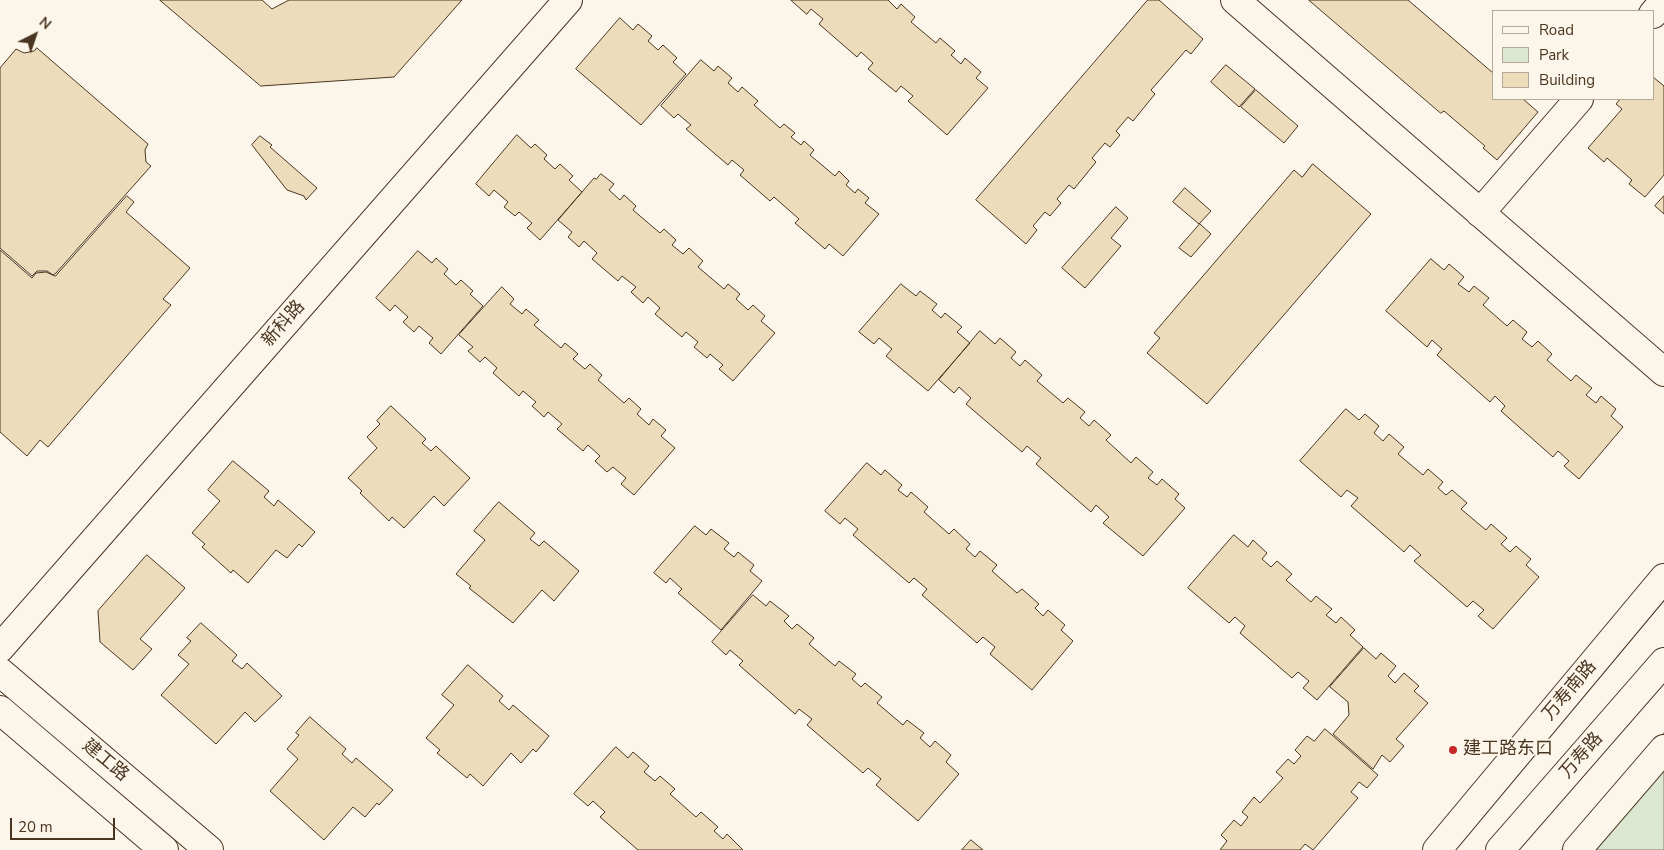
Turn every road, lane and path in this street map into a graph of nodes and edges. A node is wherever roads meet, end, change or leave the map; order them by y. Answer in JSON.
{"nodes":[{"id":1,"x":568,"y":0,"type":"edge"},
{"id":2,"x":1235,"y":0,"type":"edge"},
{"id":3,"x":1664,"y":1,"type":"edge"},
{"id":4,"x":1654,"y":13,"type":"edge"},
{"id":5,"x":1578,"y":100,"type":"edge"},
{"id":6,"x":1480,"y":213,"type":"junction"},
{"id":7,"x":1664,"y":372,"type":"edge"},
{"id":8,"x":1664,"y":578,"type":"edge"},
{"id":9,"x":0,"y":648,"type":"edge"},
{"id":10,"x":1664,"y":662,"type":"edge"},
{"id":11,"x":0,"y":672,"type":"edge"},
{"id":12,"x":0,"y":710,"type":"edge"},
{"id":13,"x":1664,"y":749,"type":"edge"},
{"id":14,"x":164,"y":850,"type":"edge"},
{"id":15,"x":209,"y":850,"type":"edge"},
{"id":16,"x":1437,"y":850,"type":"edge"},
{"id":17,"x":1500,"y":850,"type":"edge"},
{"id":18,"x":1577,"y":850,"type":"edge"}],
"edges":[{"from":1,"to":9,"type":"main road","name":"新科路"},
{"from":2,"to":6,"type":"main road"},
{"from":3,"to":4,"type":"main road"},
{"from":5,"to":6,"type":"main road"},
{"from":6,"to":7,"type":"main road"},
{"from":8,"to":16,"type":"main road","name":"万寿南路"},
{"from":10,"to":17,"type":"main road","name":"万寿路"},
{"from":11,"to":15,"type":"main road","name":"建工路"},
{"from":12,"to":14,"type":"main road"},
{"from":13,"to":18,"type":"main road"}]}
